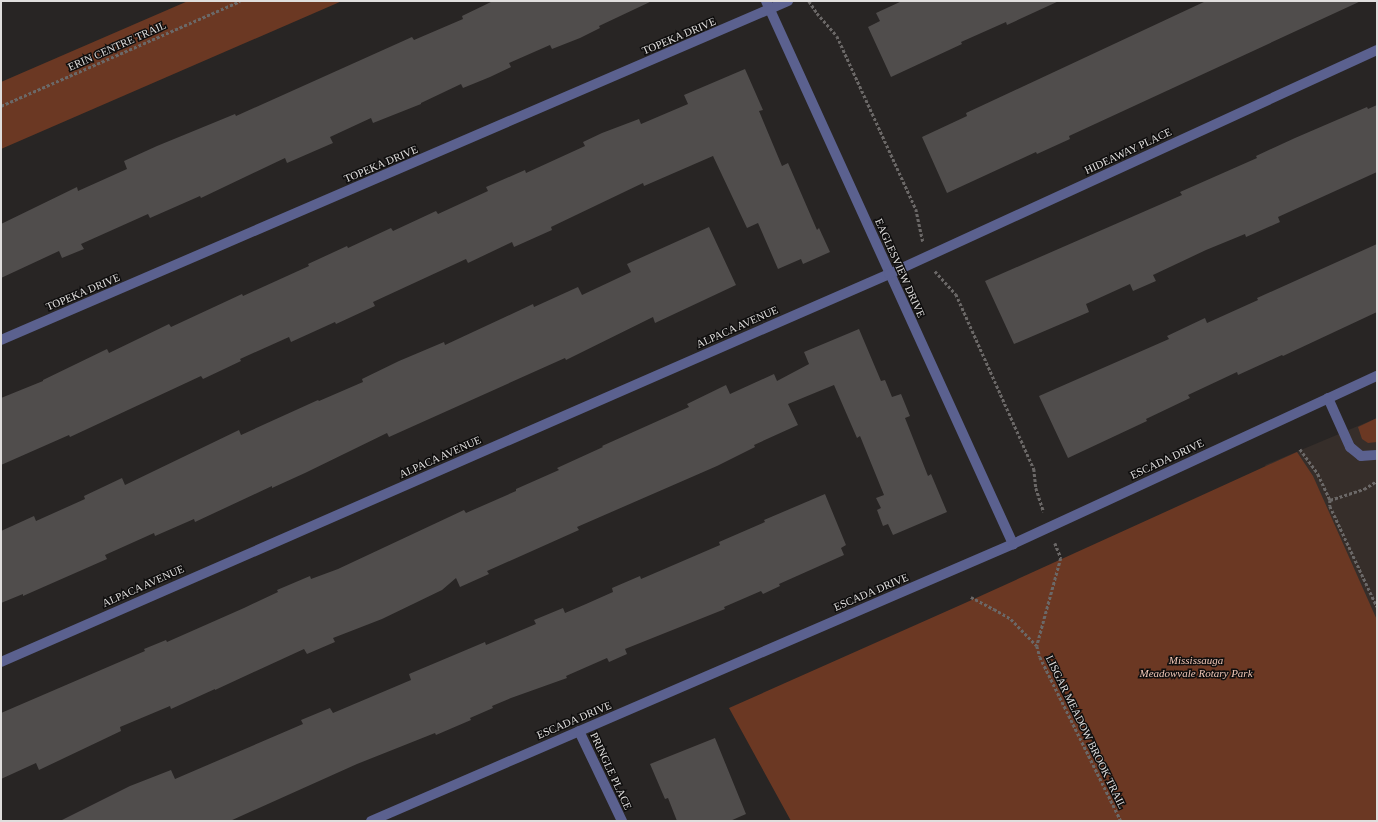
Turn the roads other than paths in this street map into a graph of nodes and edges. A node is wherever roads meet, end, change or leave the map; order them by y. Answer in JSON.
{"nodes":[{"id":1,"x":788,"y":1,"type":"edge"},
{"id":2,"x":768,"y":5,"type":"edge"},
{"id":3,"x":1377,"y":50,"type":"edge"},
{"id":4,"x":889,"y":274,"type":"junction"},
{"id":5,"x":1,"y":340,"type":"edge"},
{"id":6,"x":1377,"y":376,"type":"edge"},
{"id":7,"x":1328,"y":398,"type":"junction"},
{"id":8,"x":1377,"y":455,"type":"edge"},
{"id":9,"x":1013,"y":544,"type":"junction"},
{"id":10,"x":1,"y":662,"type":"edge"},
{"id":11,"x":579,"y":731,"type":"junction"},
{"id":12,"x":371,"y":821,"type":"edge"},
{"id":13,"x":622,"y":821,"type":"edge"}],
"edges":[{"from":1,"to":2,"type":"street","name":"TOPEKA DRIVE"},
{"from":2,"to":4,"type":"street","name":"EAGLESVIEW DRIVE"},
{"from":2,"to":5,"type":"street","name":"TOPEKA DRIVE"},
{"from":3,"to":4,"type":"street","name":"HIDEAWAY PLACE"},
{"from":4,"to":9,"type":"street","name":"EAGLESVIEW DRIVE"},
{"from":4,"to":10,"type":"street","name":"ALPACA AVENUE"},
{"from":6,"to":7,"type":"street","name":"ESCADA DRIVE"},
{"from":7,"to":8,"type":"street"},
{"from":7,"to":9,"type":"street","name":"ESCADA DRIVE"},
{"from":9,"to":11,"type":"street","name":"ESCADA DRIVE"},
{"from":11,"to":12,"type":"street","name":"ESCADA DRIVE"},
{"from":11,"to":13,"type":"street","name":"PRINGLE PLACE"}]}
